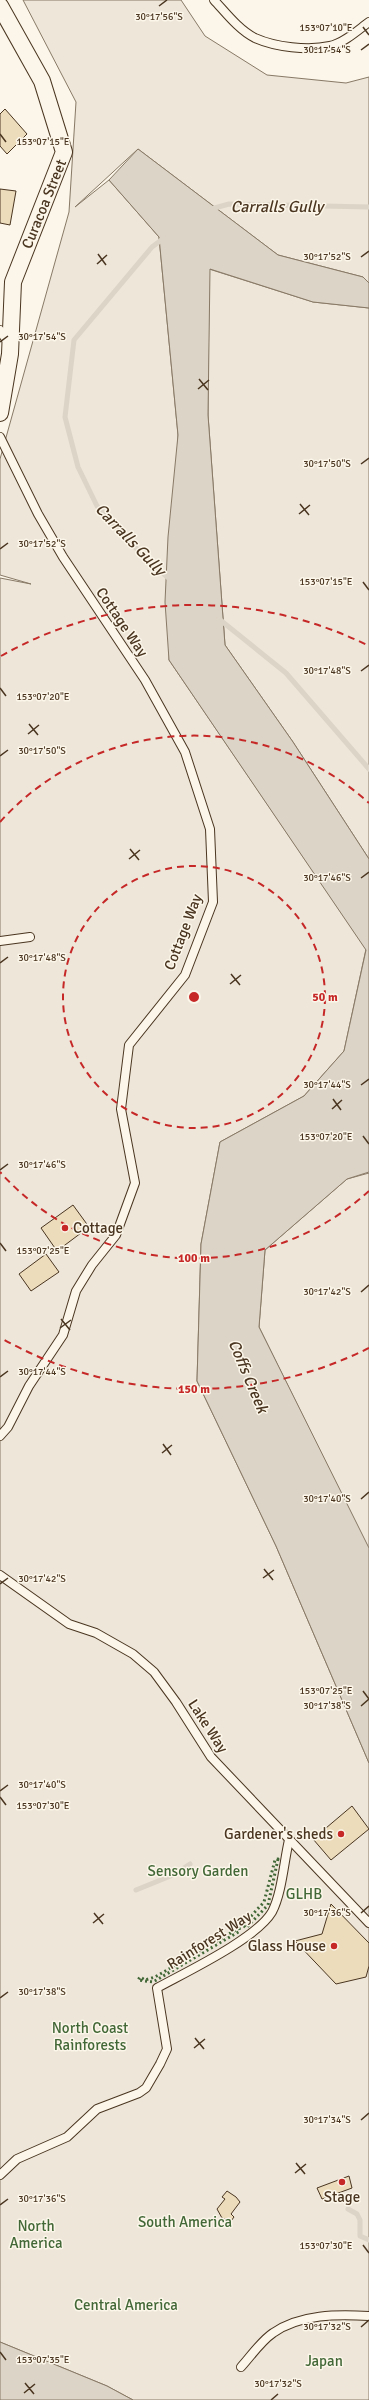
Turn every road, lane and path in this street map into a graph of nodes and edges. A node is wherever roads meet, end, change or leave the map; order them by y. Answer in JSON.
{"nodes":[{"id":1,"x":214,"y":0,"type":"edge"},
{"id":2,"x":0,"y":6,"type":"edge"},
{"id":3,"x":369,"y":22,"type":"edge"},
{"id":4,"x":0,"y":330,"type":"edge"},
{"id":5,"x":9,"y":346,"type":"junction"},
{"id":6,"x":0,"y":413,"type":"edge"},
{"id":7,"x":0,"y":437,"type":"edge"},
{"id":8,"x":30,"y":938,"type":"dead end"},
{"id":9,"x":0,"y":941,"type":"edge"},
{"id":10,"x":0,"y":1436,"type":"edge"},
{"id":11,"x":0,"y":1576,"type":"edge"},
{"id":12,"x":289,"y":1840,"type":"junction"},
{"id":13,"x":369,"y":1923,"type":"edge"},
{"id":14,"x":0,"y":2175,"type":"edge"},
{"id":15,"x":369,"y":2316,"type":"edge"},
{"id":16,"x":241,"y":2367,"type":"dead end"}],
"edges":[{"from":1,"to":3,"type":"lane"},
{"from":2,"to":5,"type":"street","name":"Curacoa Street"},
{"from":4,"to":5,"type":"lane"},
{"from":5,"to":6,"type":"street","name":"Curacoa Street"},
{"from":7,"to":10,"type":"lane","name":"Cottage Way"},
{"from":8,"to":9,"type":"lane"},
{"from":11,"to":12,"type":"lane","name":"Lake Way"},
{"from":12,"to":13,"type":"lane","name":"Lake Way"},
{"from":12,"to":14,"type":"lane","name":"Rainforest Way"},
{"from":15,"to":16,"type":"lane"}]}
